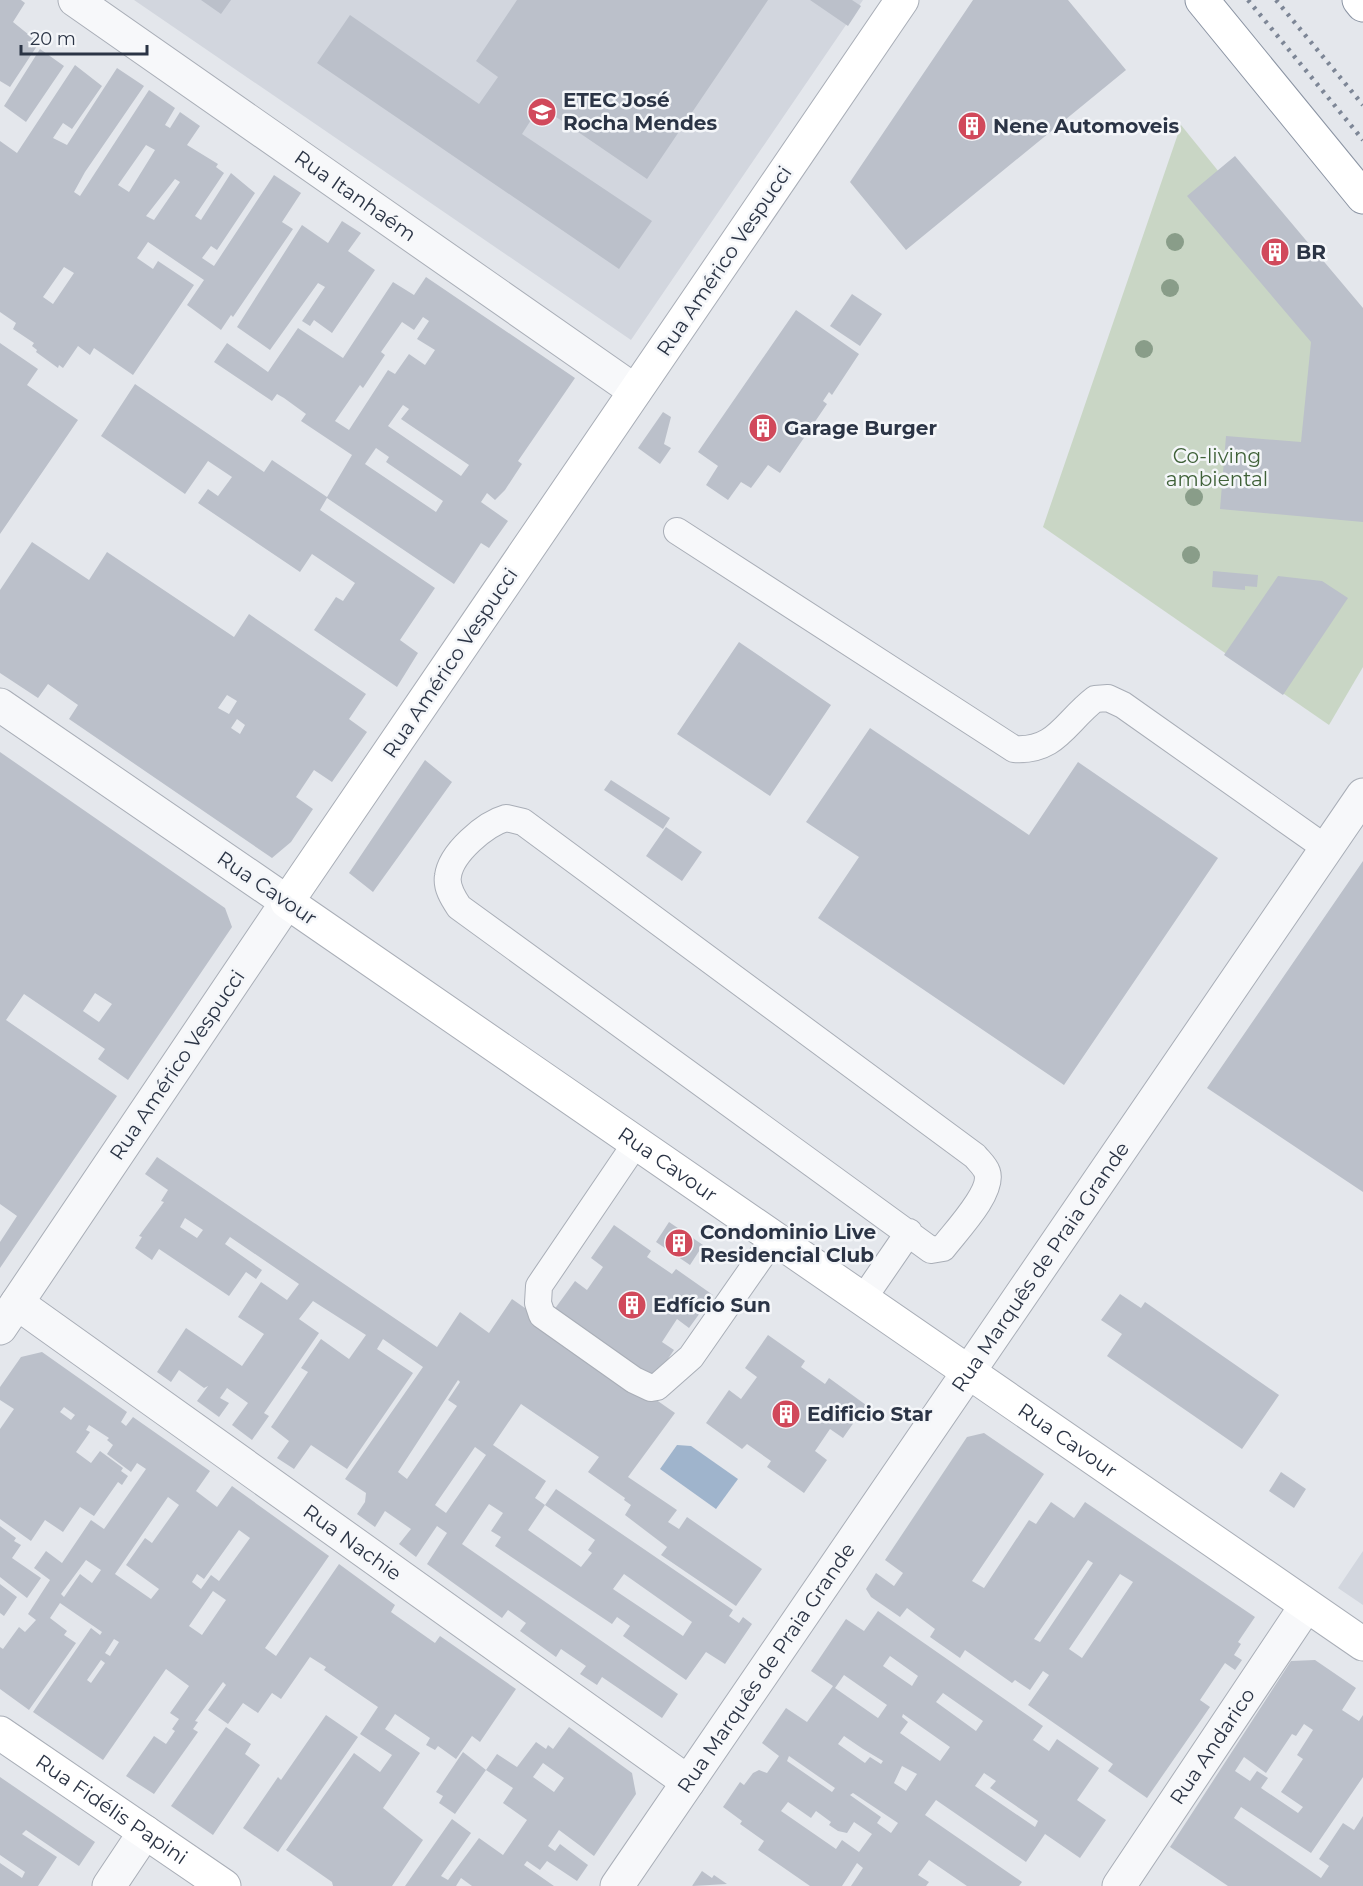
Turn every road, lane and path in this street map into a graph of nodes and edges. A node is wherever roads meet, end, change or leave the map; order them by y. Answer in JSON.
{"nodes":[{"id":1,"x":75,"y":0,"type":"edge"},
{"id":2,"x":902,"y":0,"type":"edge"},
{"id":3,"x":1202,"y":0,"type":"edge"},
{"id":4,"x":1359,"y":0,"type":"edge"},
{"id":5,"x":1363,"y":5,"type":"edge"},
{"id":6,"x":1363,"y":197,"type":"edge"},
{"id":7,"x":635,"y":391,"type":"junction"},
{"id":8,"x":677,"y":531,"type":"dead end"},
{"id":9,"x":0,"y":705,"type":"edge"},
{"id":10,"x":1363,"y":795,"type":"edge"},
{"id":11,"x":1326,"y":849,"type":"junction"},
{"id":12,"x":287,"y":902,"type":"junction"},
{"id":13,"x":636,"y":1143,"type":"junction"},
{"id":14,"x":909,"y":1232,"type":"junction"},
{"id":15,"x":774,"y":1238,"type":"junction"},
{"id":16,"x":863,"y":1299,"type":"junction"},
{"id":17,"x":8,"y":1315,"type":"edge"},
{"id":18,"x":968,"y":1372,"type":"junction"},
{"id":19,"x":1306,"y":1606,"type":"junction"},
{"id":20,"x":1363,"y":1644,"type":"edge"},
{"id":21,"x":0,"y":1733,"type":"edge"},
{"id":22,"x":688,"y":1782,"type":"junction"},
{"id":23,"x":145,"y":1832,"type":"junction"},
{"id":24,"x":109,"y":1886,"type":"edge"},
{"id":25,"x":224,"y":1886,"type":"edge"},
{"id":26,"x":617,"y":1886,"type":"edge"},
{"id":27,"x":1119,"y":1886,"type":"edge"}],
"edges":[{"from":1,"to":7,"type":"street","name":"Rua Itanhaém"},
{"from":2,"to":7,"type":"main road","name":"Rua Américo Vespucci"},
{"from":3,"to":6,"type":"main road"},
{"from":4,"to":5,"type":"main road"},
{"from":7,"to":12,"type":"main road","name":"Rua Américo Vespucci"},
{"from":8,"to":11,"type":"lane"},
{"from":9,"to":12,"type":"street","name":"Rua Cavour"},
{"from":10,"to":11,"type":"street","name":"Rua Marquês de Praia Grande"},
{"from":11,"to":18,"type":"street","name":"Rua Marquês de Praia Grande"},
{"from":12,"to":13,"type":"main road","name":"Rua Cavour"},
{"from":12,"to":17,"type":"street","name":"Rua Américo Vespucci"},
{"from":13,"to":15,"type":"main road","name":"Rua Cavour"},
{"from":13,"to":15,"type":"lane"},
{"from":14,"to":14,"type":"lane"},
{"from":14,"to":16,"type":"lane"},
{"from":15,"to":16,"type":"main road","name":"Rua Cavour"},
{"from":16,"to":18,"type":"main road","name":"Rua Cavour"},
{"from":17,"to":22,"type":"street","name":"Rua Nachie"},
{"from":18,"to":19,"type":"main road","name":"Rua Cavour"},
{"from":18,"to":22,"type":"street","name":"Rua Marquês de Praia Grande"},
{"from":19,"to":20,"type":"main road","name":"Rua Cavour"},
{"from":19,"to":27,"type":"street","name":"Rua Andarico"},
{"from":21,"to":23,"type":"main road","name":"Rua Fidélis Papini"},
{"from":22,"to":26,"type":"street","name":"Rua Marquês de Praia Grande"},
{"from":23,"to":24,"type":"street"},
{"from":23,"to":25,"type":"main road","name":"Rua Fidélis Papini"}]}
